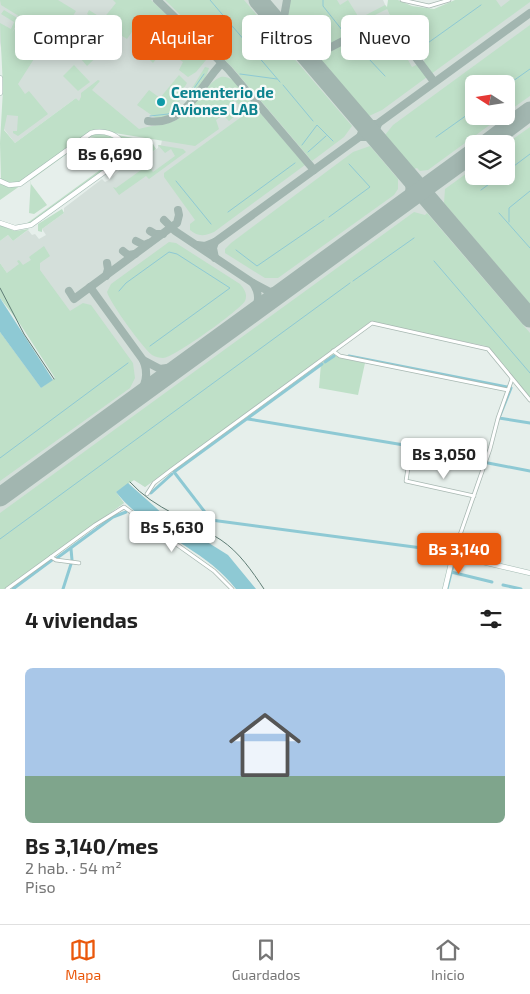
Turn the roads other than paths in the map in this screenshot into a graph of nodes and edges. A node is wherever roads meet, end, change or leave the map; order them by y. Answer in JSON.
{"nodes":[{"id":1,"x":402,"y":0,"type":"edge"},
{"id":2,"x":449,"y":0,"type":"edge"},
{"id":3,"x":0,"y":78,"type":"edge"},
{"id":4,"x":0,"y":93,"type":"edge"},
{"id":5,"x":0,"y":181,"type":"edge"},
{"id":6,"x":0,"y":223,"type":"edge"},
{"id":7,"x":333,"y":351,"type":"junction"},
{"id":8,"x":512,"y":379,"type":"junction"},
{"id":9,"x":508,"y":390,"type":"junction"},
{"id":10,"x":530,"y":400,"type":"edge"},
{"id":11,"x":408,"y":468,"type":"dead end"},
{"id":12,"x":148,"y":494,"type":"dead end"},
{"id":13,"x":474,"y":496,"type":"junction"},
{"id":14,"x":454,"y":555,"type":"junction"},
{"id":15,"x":51,"y":556,"type":"junction"},
{"id":16,"x":79,"y":563,"type":"dead end"},
{"id":17,"x":530,"y":573,"type":"edge"},
{"id":18,"x":7,"y":589,"type":"edge"},
{"id":19,"x":232,"y":589,"type":"edge"},
{"id":20,"x":445,"y":589,"type":"edge"}],
"edges":[{"from":1,"to":2,"type":"street"},
{"from":3,"to":4,"type":"street"},
{"from":5,"to":6,"type":"street"},
{"from":7,"to":8,"type":"street"},
{"from":7,"to":9,"type":"street"},
{"from":7,"to":12,"type":"street"},
{"from":8,"to":9,"type":"street"},
{"from":8,"to":10,"type":"street"},
{"from":9,"to":13,"type":"street"},
{"from":11,"to":13,"type":"street"},
{"from":13,"to":14,"type":"street"},
{"from":14,"to":17,"type":"street"},
{"from":14,"to":20,"type":"street"},
{"from":15,"to":16,"type":"street"},
{"from":15,"to":18,"type":"street"},
{"from":15,"to":19,"type":"street"}]}
